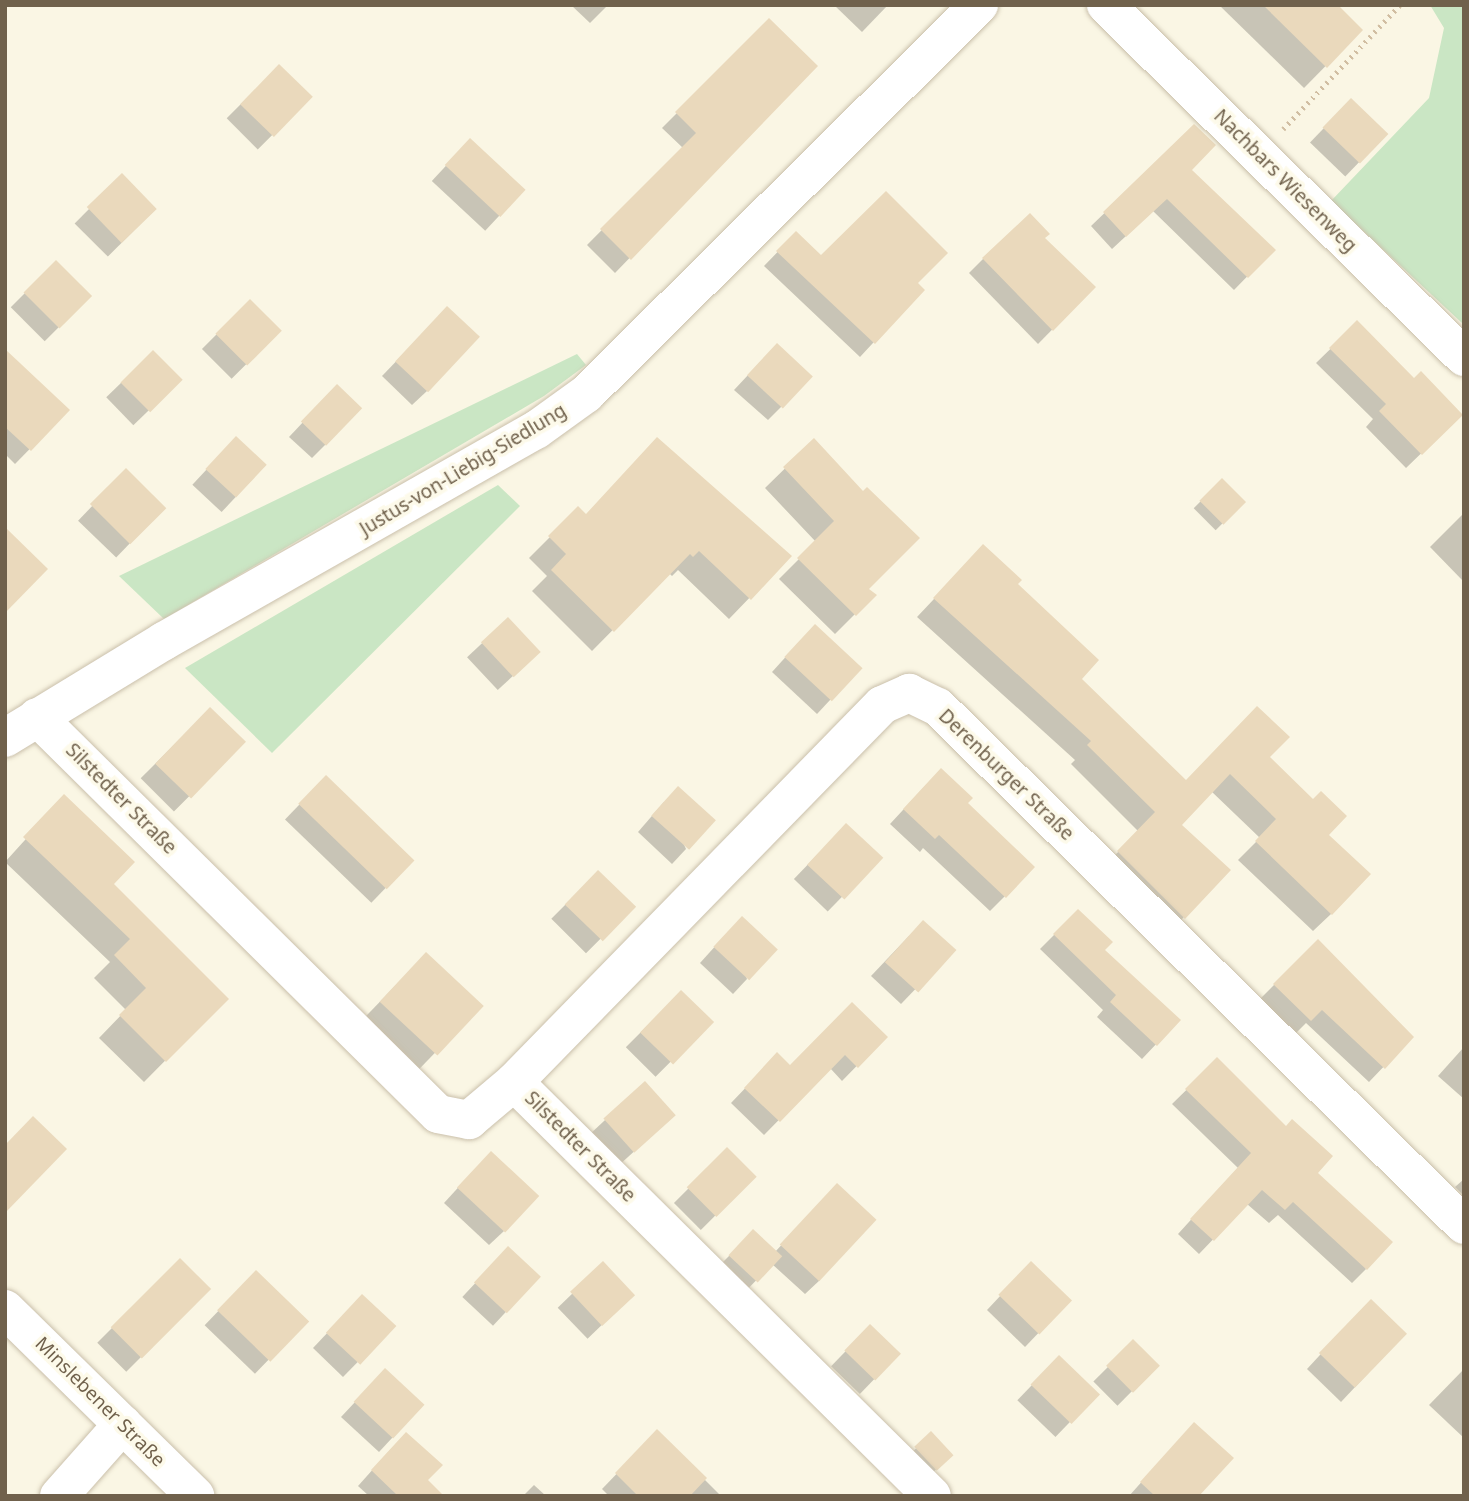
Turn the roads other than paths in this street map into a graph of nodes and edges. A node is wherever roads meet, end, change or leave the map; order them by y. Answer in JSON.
{"nodes":[{"id":1,"x":979,"y":5,"type":"edge"},
{"id":2,"x":1106,"y":5,"type":"edge"},
{"id":3,"x":1464,"y":358,"type":"edge"},
{"id":4,"x":37,"y":717,"type":"junction"},
{"id":5,"x":5,"y":738,"type":"edge"},
{"id":6,"x":514,"y":1082,"type":"junction"},
{"id":7,"x":1464,"y":1225,"type":"edge"},
{"id":8,"x":5,"y":1308,"type":"edge"},
{"id":9,"x":123,"y":1424,"type":"junction"},
{"id":10,"x":59,"y":1496,"type":"edge"},
{"id":11,"x":195,"y":1496,"type":"edge"},
{"id":12,"x":932,"y":1496,"type":"edge"}],
"edges":[{"from":1,"to":4,"type":"street","name":"Justus-von-Liebig-Siedlung"},
{"from":2,"to":3,"type":"street","name":"Nachbars Wiesenweg"},
{"from":4,"to":5,"type":"street","name":"Justus-von-Liebig-Siedlung"},
{"from":4,"to":6,"type":"street","name":"Silstedter Straße"},
{"from":6,"to":7,"type":"street","name":"Derenburger Straße"},
{"from":6,"to":12,"type":"street","name":"Silstedter Straße"},
{"from":8,"to":9,"type":"street","name":"Minslebener Straße"},
{"from":9,"to":10,"type":"street"},
{"from":9,"to":11,"type":"street","name":"Minslebener Straße"}]}
